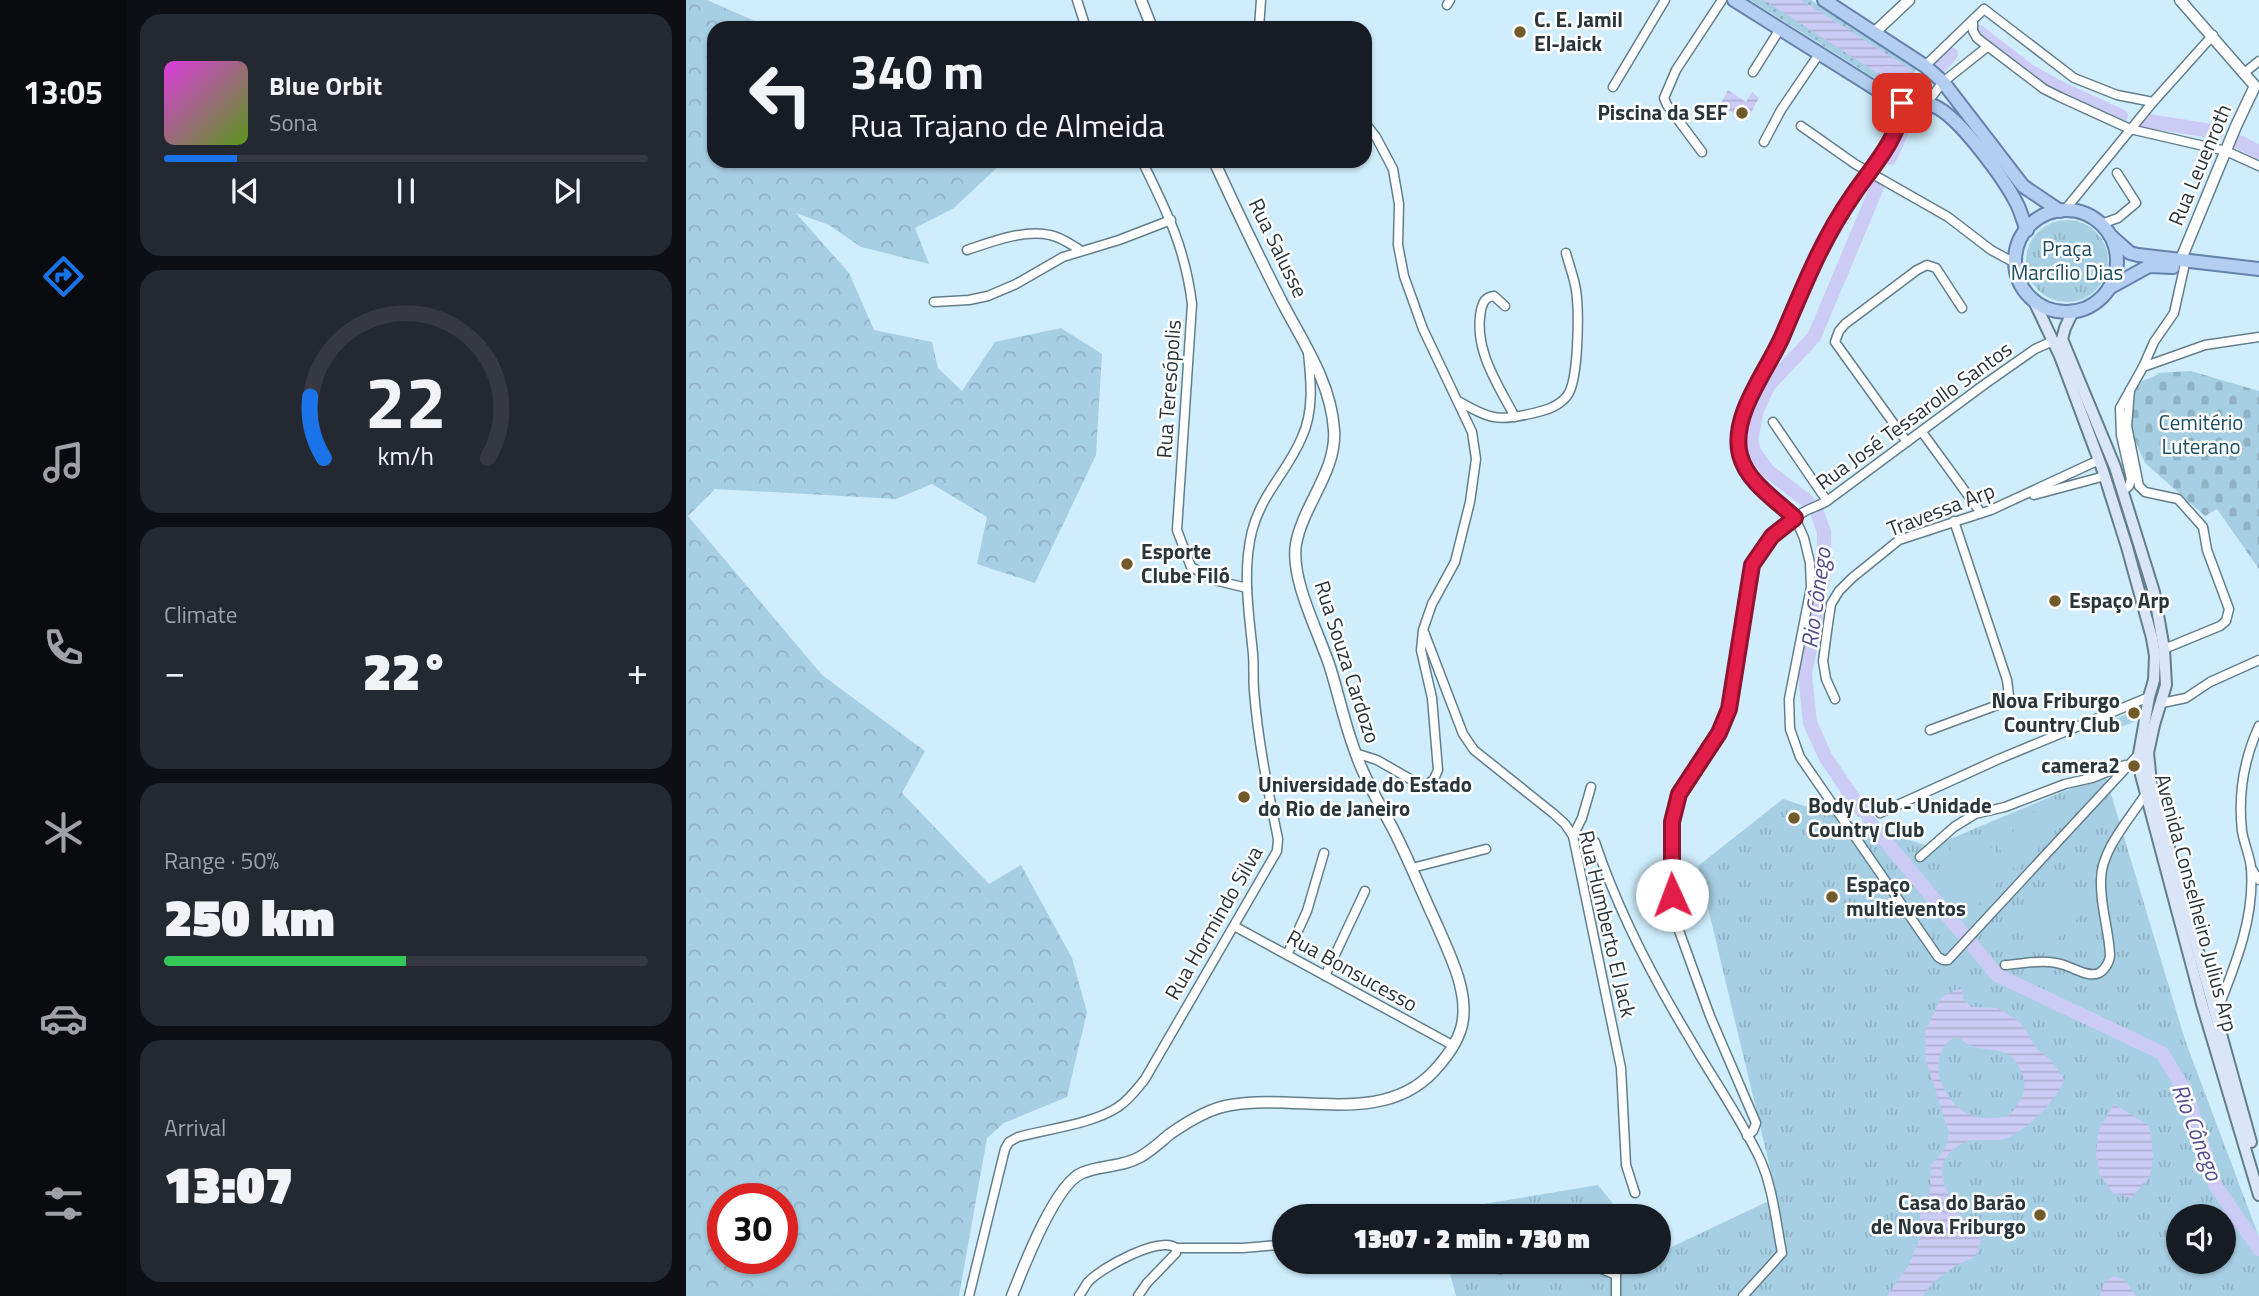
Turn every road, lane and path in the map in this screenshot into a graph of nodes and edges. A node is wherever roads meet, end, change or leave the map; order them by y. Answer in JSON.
{"nodes":[{"id":1,"x":1077,"y":0,"type":"edge"},
{"id":2,"x":1142,"y":0,"type":"edge"},
{"id":3,"x":1261,"y":0,"type":"edge"},
{"id":4,"x":1665,"y":0,"type":"edge"},
{"id":5,"x":1722,"y":0,"type":"edge"},
{"id":6,"x":1734,"y":0,"type":"edge"},
{"id":7,"x":1824,"y":0,"type":"edge"},
{"id":8,"x":1909,"y":0,"type":"edge"},
{"id":9,"x":2180,"y":0,"type":"edge"},
{"id":10,"x":1084,"y":21,"type":"edge"},
{"id":11,"x":1150,"y":21,"type":"edge"},
{"id":12,"x":1259,"y":21,"type":"edge"},
{"id":13,"x":1972,"y":22,"type":"junction"},
{"id":14,"x":1780,"y":29,"type":"junction"},
{"id":15,"x":1875,"y":32,"type":"junction"},
{"id":16,"x":2213,"y":36,"type":"junction"},
{"id":17,"x":1987,"y":47,"type":"junction"},
{"id":18,"x":1819,"y":54,"type":"junction"},
{"id":19,"x":2259,"y":61,"type":"edge"},
{"id":20,"x":1925,"y":66,"type":"junction"},
{"id":21,"x":1753,"y":72,"type":"dead end"},
{"id":22,"x":2244,"y":73,"type":"junction"},
{"id":23,"x":1943,"y":82,"type":"junction"},
{"id":24,"x":1613,"y":87,"type":"dead end"},
{"id":25,"x":2257,"y":87,"type":"edge"},
{"id":26,"x":2153,"y":102,"type":"junction"},
{"id":27,"x":1902,"y":103,"type":"junction"},
{"id":28,"x":1926,"y":104,"type":"junction"},
{"id":29,"x":1801,"y":127,"type":"dead end"},
{"id":30,"x":2130,"y":129,"type":"junction"},
{"id":31,"x":1372,"y":132,"type":"edge"},
{"id":32,"x":1764,"y":142,"type":"dead end"},
{"id":33,"x":2227,"y":148,"type":"junction"},
{"id":34,"x":1702,"y":152,"type":"dead end"},
{"id":35,"x":2259,"y":166,"type":"edge"},
{"id":36,"x":1145,"y":168,"type":"edge"},
{"id":37,"x":1217,"y":168,"type":"edge"},
{"id":38,"x":1871,"y":172,"type":"junction"},
{"id":39,"x":2117,"y":173,"type":"dead end"},
{"id":40,"x":2062,"y":211,"type":"junction"},
{"id":41,"x":1171,"y":220,"type":"junction"},
{"id":42,"x":2027,"y":229,"type":"junction"},
{"id":43,"x":2105,"y":229,"type":"junction"},
{"id":44,"x":967,"y":250,"type":"dead end"},
{"id":45,"x":1080,"y":250,"type":"junction"},
{"id":46,"x":1566,"y":253,"type":"dead end"},
{"id":47,"x":2015,"y":263,"type":"junction"},
{"id":48,"x":2183,"y":264,"type":"junction"},
{"id":49,"x":2259,"y":269,"type":"edge"},
{"id":50,"x":2259,"y":277,"type":"edge"},
{"id":51,"x":2109,"y":288,"type":"junction"},
{"id":52,"x":2034,"y":301,"type":"junction"},
{"id":53,"x":934,"y":302,"type":"dead end"},
{"id":54,"x":1505,"y":306,"type":"dead end"},
{"id":55,"x":1962,"y":308,"type":"dead end"},
{"id":56,"x":2073,"y":312,"type":"junction"},
{"id":57,"x":2259,"y":337,"type":"edge"},
{"id":58,"x":2053,"y":341,"type":"junction"},
{"id":59,"x":1308,"y":352,"type":"junction"},
{"id":60,"x":2143,"y":367,"type":"junction"},
{"id":61,"x":2130,"y":390,"type":"junction"},
{"id":62,"x":1458,"y":401,"type":"junction"},
{"id":63,"x":1515,"y":417,"type":"junction"},
{"id":64,"x":1773,"y":422,"type":"dead end"},
{"id":65,"x":1922,"y":432,"type":"junction"},
{"id":66,"x":1907,"y":442,"type":"junction"},
{"id":67,"x":2099,"y":460,"type":"junction"},
{"id":68,"x":2105,"y":476,"type":"junction"},
{"id":69,"x":2123,"y":491,"type":"junction"},
{"id":70,"x":2014,"y":500,"type":"junction"},
{"id":71,"x":1827,"y":502,"type":"junction"},
{"id":72,"x":1981,"y":513,"type":"junction"},
{"id":73,"x":1795,"y":518,"type":"junction"},
{"id":74,"x":1954,"y":521,"type":"junction"},
{"id":75,"x":1247,"y":588,"type":"junction"},
{"id":76,"x":1423,"y":630,"type":"junction"},
{"id":77,"x":2164,"y":649,"type":"junction"},
{"id":78,"x":2259,"y":660,"type":"edge"},
{"id":79,"x":2148,"y":697,"type":"junction"},
{"id":80,"x":1835,"y":699,"type":"dead end"},
{"id":81,"x":2162,"y":703,"type":"junction"},
{"id":82,"x":2259,"y":726,"type":"edge"},
{"id":83,"x":1930,"y":730,"type":"dead end"},
{"id":84,"x":1355,"y":753,"type":"junction"},
{"id":85,"x":2139,"y":754,"type":"junction"},
{"id":86,"x":2128,"y":765,"type":"junction"},
{"id":87,"x":1591,"y":787,"type":"dead end"},
{"id":88,"x":2145,"y":795,"type":"junction"},
{"id":89,"x":1880,"y":813,"type":"dead end"},
{"id":90,"x":2151,"y":814,"type":"junction"},
{"id":91,"x":2132,"y":816,"type":"junction"},
{"id":92,"x":1573,"y":836,"type":"junction"},
{"id":93,"x":1595,"y":842,"type":"dead end"},
{"id":94,"x":1486,"y":849,"type":"dead end"},
{"id":95,"x":1324,"y":853,"type":"dead end"},
{"id":96,"x":1920,"y":857,"type":"dead end"},
{"id":97,"x":1412,"y":868,"type":"junction"},
{"id":98,"x":2251,"y":868,"type":"junction"},
{"id":99,"x":2259,"y":880,"type":"edge"},
{"id":100,"x":1365,"y":891,"type":"dead end"},
{"id":101,"x":1234,"y":926,"type":"junction"},
{"id":102,"x":1287,"y":955,"type":"junction"},
{"id":103,"x":2005,"y":965,"type":"dead end"},
{"id":104,"x":1325,"y":976,"type":"junction"},
{"id":105,"x":2215,"y":1016,"type":"junction"},
{"id":106,"x":2209,"y":1027,"type":"junction"},
{"id":107,"x":1454,"y":1046,"type":"junction"},
{"id":108,"x":1747,"y":1136,"type":"junction"},
{"id":109,"x":2259,"y":1171,"type":"edge"},
{"id":110,"x":1635,"y":1193,"type":"dead end"},
{"id":111,"x":2259,"y":1195,"type":"edge"},
{"id":112,"x":1272,"y":1246,"type":"edge"},
{"id":113,"x":1176,"y":1248,"type":"junction"},
{"id":114,"x":1614,"y":1274,"type":"edge"},
{"id":115,"x":969,"y":1296,"type":"edge"},
{"id":116,"x":1012,"y":1296,"type":"edge"},
{"id":117,"x":1079,"y":1296,"type":"edge"},
{"id":118,"x":1139,"y":1296,"type":"edge"},
{"id":119,"x":1616,"y":1296,"type":"edge"},
{"id":120,"x":1743,"y":1296,"type":"edge"}],
"edges":[{"from":1,"to":10,"type":"street"},
{"from":2,"to":11,"type":"street"},
{"from":3,"to":12,"type":"street"},
{"from":4,"to":24,"type":"street"},
{"from":5,"to":34,"type":"street"},
{"from":6,"to":14,"type":"main road"},
{"from":7,"to":15,"type":"main road"},
{"from":8,"to":15,"type":"street"},
{"from":9,"to":16,"type":"street"},
{"from":13,"to":17,"type":"street"},
{"from":13,"to":20,"type":"street"},
{"from":13,"to":26,"type":"street"},
{"from":14,"to":18,"type":"main road"},
{"from":14,"to":21,"type":"street"},
{"from":15,"to":20,"type":"main road"},
{"from":16,"to":22,"type":"street"},
{"from":16,"to":26,"type":"street"},
{"from":17,"to":23,"type":"street"},
{"from":17,"to":30,"type":"street"},
{"from":18,"to":27,"type":"main road"},
{"from":18,"to":32,"type":"street"},
{"from":19,"to":22,"type":"street"},
{"from":20,"to":23,"type":"main road"},
{"from":22,"to":25,"type":"street"},
{"from":23,"to":28,"type":"street"},
{"from":23,"to":40,"type":"main road"},
{"from":25,"to":33,"type":"street","name":"Rua Leuenroth"},
{"from":26,"to":30,"type":"street"},
{"from":27,"to":28,"type":"main road"},
{"from":27,"to":38,"type":"street"},
{"from":28,"to":42,"type":"main road"},
{"from":29,"to":38,"type":"street"},
{"from":30,"to":33,"type":"street"},
{"from":30,"to":40,"type":"street"},
{"from":31,"to":62,"type":"street"},
{"from":33,"to":35,"type":"street"},
{"from":33,"to":48,"type":"street","name":"Rua Leuenroth"},
{"from":36,"to":41,"type":"street","name":"Rua Teresópolis"},
{"from":37,"to":59,"type":"street","name":"Rua Salusse"},
{"from":38,"to":47,"type":"street"},
{"from":38,"to":73,"type":"street"},
{"from":39,"to":43,"type":"street"},
{"from":40,"to":42,"type":"main road"},
{"from":40,"to":43,"type":"main road"},
{"from":41,"to":45,"type":"street"},
{"from":41,"to":75,"type":"street","name":"Rua Teresópolis"},
{"from":42,"to":47,"type":"main road"},
{"from":43,"to":48,"type":"main road"},
{"from":43,"to":51,"type":"main road"},
{"from":44,"to":45,"type":"street"},
{"from":45,"to":53,"type":"street"},
{"from":46,"to":63,"type":"street"},
{"from":47,"to":52,"type":"main road"},
{"from":48,"to":49,"type":"main road"},
{"from":48,"to":50,"type":"main road"},
{"from":48,"to":51,"type":"main road"},
{"from":48,"to":60,"type":"street"},
{"from":51,"to":56,"type":"main road"},
{"from":52,"to":56,"type":"main road"},
{"from":52,"to":58,"type":"main road","name":"Avenida Conselheiro Julius Arp"},
{"from":54,"to":63,"type":"street"},
{"from":55,"to":66,"type":"street"},
{"from":56,"to":69,"type":"main road","name":"Avenida Conselheiro Julius Arp"},
{"from":57,"to":60,"type":"street"},
{"from":58,"to":65,"type":"street","name":"Rua José Tessarollo Santos"},
{"from":58,"to":67,"type":"main road","name":"Avenida Conselheiro Julius Arp"},
{"from":59,"to":75,"type":"street","name":"Rua Hormindo Silva"},
{"from":59,"to":84,"type":"street","name":"Rua Souza Cardozo"},
{"from":60,"to":61,"type":"street"},
{"from":61,"to":69,"type":"street"},
{"from":61,"to":77,"type":"street"},
{"from":62,"to":63,"type":"street"},
{"from":62,"to":76,"type":"street"},
{"from":64,"to":71,"type":"street"},
{"from":65,"to":66,"type":"street","name":"Rua José Tessarollo Santos"},
{"from":65,"to":72,"type":"street"},
{"from":66,"to":71,"type":"street","name":"Rua José Tessarollo Santos"},
{"from":67,"to":68,"type":"main road","name":"Avenida Conselheiro Julius Arp"},
{"from":67,"to":70,"type":"street","name":"Travessa Arp"},
{"from":68,"to":70,"type":"street","name":"Travessa Arp"},
{"from":68,"to":79,"type":"main road","name":"Avenida Conselheiro Julius Arp"},
{"from":69,"to":77,"type":"main road","name":"Avenida Conselheiro Julius Arp"},
{"from":70,"to":72,"type":"street","name":"Travessa Arp"},
{"from":71,"to":73,"type":"street","name":"Rua José Tessarollo Santos"},
{"from":72,"to":74,"type":"street","name":"Travessa Arp"},
{"from":73,"to":86,"type":"street"},
{"from":73,"to":108,"type":"street","name":"Rua José Tessarollo Santos"},
{"from":74,"to":80,"type":"street","name":"Travessa Arp"},
{"from":74,"to":83,"type":"street"},
{"from":75,"to":101,"type":"street","name":"Rua Hormindo Silva"},
{"from":76,"to":84,"type":"street"},
{"from":76,"to":92,"type":"street","name":"Rua Humberto El Jack"},
{"from":77,"to":81,"type":"main road","name":"Avenida Conselheiro Julius Arp"},
{"from":78,"to":81,"type":"street"},
{"from":79,"to":85,"type":"main road","name":"Avenida Conselheiro Julius Arp"},
{"from":79,"to":89,"type":"street"},
{"from":81,"to":105,"type":"main road","name":"Avenida Conselheiro Julius Arp"},
{"from":82,"to":98,"type":"street"},
{"from":84,"to":97,"type":"street","name":"Rua Souza Cardozo"},
{"from":85,"to":86,"type":"street"},
{"from":85,"to":88,"type":"main road","name":"Avenida Conselheiro Julius Arp"},
{"from":86,"to":96,"type":"street"},
{"from":87,"to":92,"type":"street"},
{"from":88,"to":90,"type":"main road","name":"Avenida Conselheiro Julius Arp"},
{"from":88,"to":91,"type":"street"},
{"from":90,"to":91,"type":"street"},
{"from":90,"to":106,"type":"main road","name":"Avenida Conselheiro Julius Arp"},
{"from":91,"to":103,"type":"street"},
{"from":92,"to":110,"type":"street","name":"Rua Humberto El Jack"},
{"from":93,"to":108,"type":"street"},
{"from":94,"to":97,"type":"street"},
{"from":95,"to":102,"type":"street"},
{"from":97,"to":107,"type":"street","name":"Rua Souza Cardozo"},
{"from":98,"to":99,"type":"street"},
{"from":98,"to":105,"type":"street"},
{"from":100,"to":104,"type":"street"},
{"from":101,"to":102,"type":"street","name":"Rua Bonsucesso"},
{"from":101,"to":115,"type":"street","name":"Rua Hormindo Silva"},
{"from":102,"to":104,"type":"street","name":"Rua Bonsucesso"},
{"from":104,"to":107,"type":"street","name":"Rua Bonsucesso"},
{"from":105,"to":106,"type":"street"},
{"from":105,"to":109,"type":"main road","name":"Avenida Conselheiro Julius Arp"},
{"from":106,"to":111,"type":"main road","name":"Avenida Conselheiro Julius Arp"},
{"from":107,"to":116,"type":"street","name":"Rua Souza Cardozo"},
{"from":108,"to":120,"type":"street"},
{"from":112,"to":113,"type":"street"},
{"from":113,"to":117,"type":"street"},
{"from":113,"to":118,"type":"street"},
{"from":114,"to":119,"type":"street"}]}
